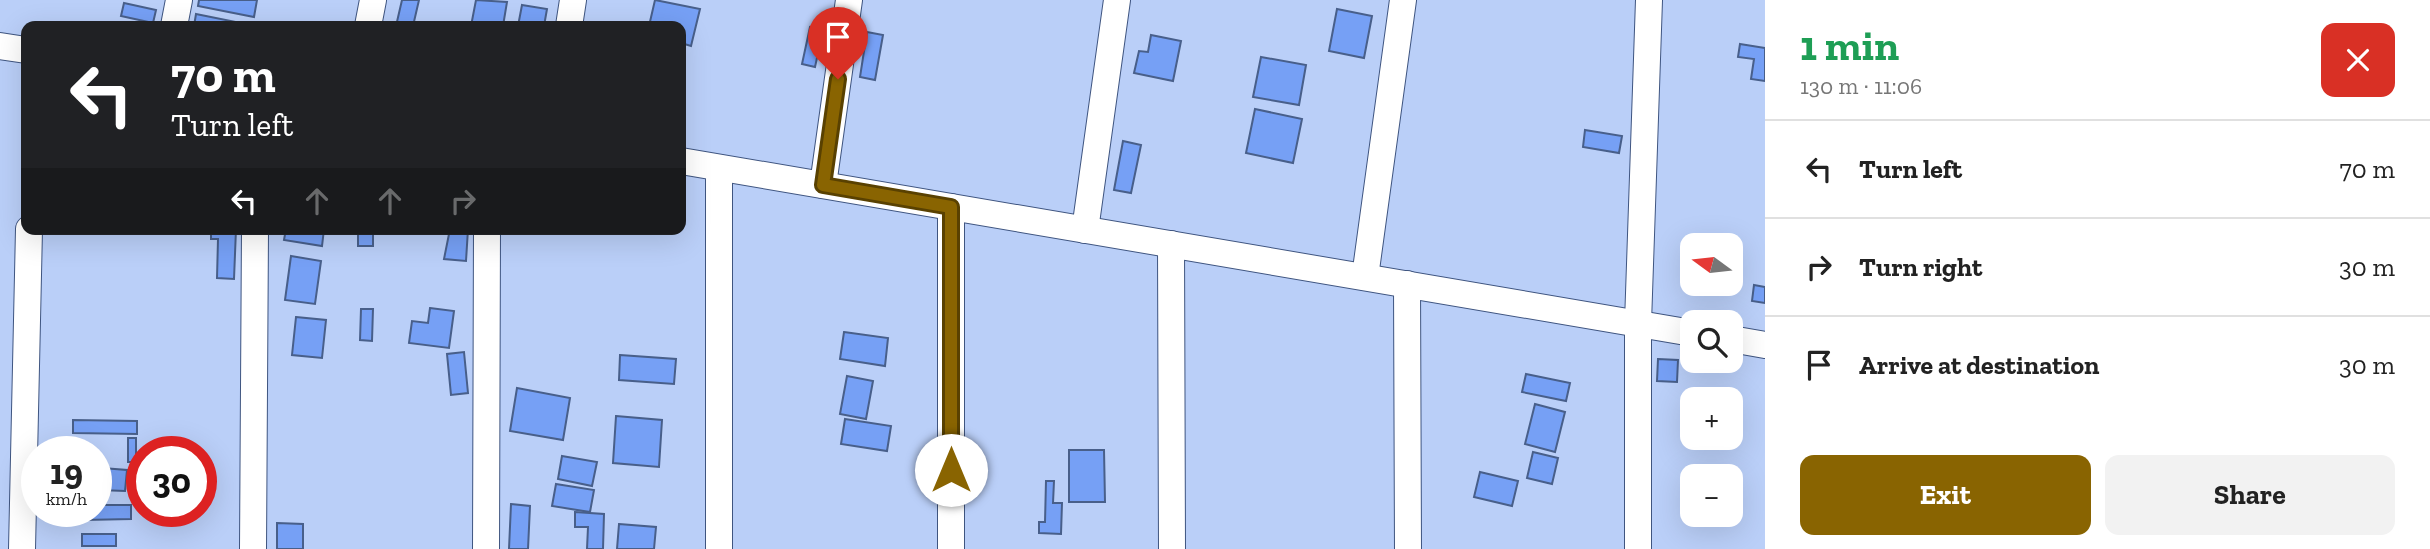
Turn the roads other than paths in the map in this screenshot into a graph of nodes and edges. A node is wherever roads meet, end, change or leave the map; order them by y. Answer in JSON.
{"nodes":[{"id":1,"x":179,"y":0,"type":"edge"},
{"id":2,"x":373,"y":0,"type":"edge"},
{"id":3,"x":573,"y":0,"type":"edge"},
{"id":4,"x":849,"y":0,"type":"edge"},
{"id":5,"x":1117,"y":0,"type":"edge"},
{"id":6,"x":1403,"y":0,"type":"edge"},
{"id":7,"x":1649,"y":0,"type":"edge"},
{"id":8,"x":175,"y":21,"type":"edge"},
{"id":9,"x":369,"y":21,"type":"edge"},
{"id":10,"x":570,"y":21,"type":"edge"},
{"id":11,"x":0,"y":46,"type":"edge"},
{"id":12,"x":21,"y":49,"type":"edge"},
{"id":13,"x":686,"y":162,"type":"edge"},
{"id":14,"x":719,"y":167,"type":"junction"},
{"id":15,"x":823,"y":185,"type":"junction"},
{"id":16,"x":951,"y":207,"type":"junction"},
{"id":17,"x":1085,"y":230,"type":"junction"},
{"id":18,"x":29,"y":235,"type":"edge"},
{"id":19,"x":255,"y":235,"type":"edge"},
{"id":20,"x":487,"y":235,"type":"edge"},
{"id":21,"x":1171,"y":244,"type":"junction"},
{"id":22,"x":1365,"y":277,"type":"junction"},
{"id":23,"x":1407,"y":284,"type":"junction"},
{"id":24,"x":1638,"y":323,"type":"junction"},
{"id":25,"x":1680,"y":331,"type":"edge"},
{"id":26,"x":1743,"y":341,"type":"edge"},
{"id":27,"x":1765,"y":345,"type":"edge"},
{"id":28,"x":22,"y":549,"type":"edge"},
{"id":29,"x":253,"y":549,"type":"edge"},
{"id":30,"x":486,"y":549,"type":"edge"},
{"id":31,"x":719,"y":549,"type":"edge"},
{"id":32,"x":951,"y":549,"type":"edge"},
{"id":33,"x":1172,"y":549,"type":"edge"},
{"id":34,"x":1408,"y":549,"type":"edge"},
{"id":35,"x":1639,"y":549,"type":"edge"}],
"edges":[{"from":1,"to":8,"type":"street"},
{"from":2,"to":9,"type":"street"},
{"from":3,"to":10,"type":"street"},
{"from":4,"to":15,"type":"street"},
{"from":5,"to":17,"type":"street"},
{"from":6,"to":22,"type":"street"},
{"from":7,"to":24,"type":"street"},
{"from":11,"to":12,"type":"street"},
{"from":13,"to":14,"type":"street"},
{"from":14,"to":15,"type":"street"},
{"from":14,"to":31,"type":"street"},
{"from":15,"to":16,"type":"street"},
{"from":16,"to":17,"type":"street"},
{"from":16,"to":32,"type":"street"},
{"from":17,"to":21,"type":"street"},
{"from":18,"to":28,"type":"street"},
{"from":19,"to":29,"type":"street"},
{"from":20,"to":30,"type":"street"},
{"from":21,"to":22,"type":"street"},
{"from":21,"to":33,"type":"street"},
{"from":22,"to":23,"type":"street"},
{"from":23,"to":24,"type":"street"},
{"from":23,"to":34,"type":"street"},
{"from":24,"to":25,"type":"street"},
{"from":24,"to":35,"type":"street"},
{"from":26,"to":27,"type":"street"}]}
